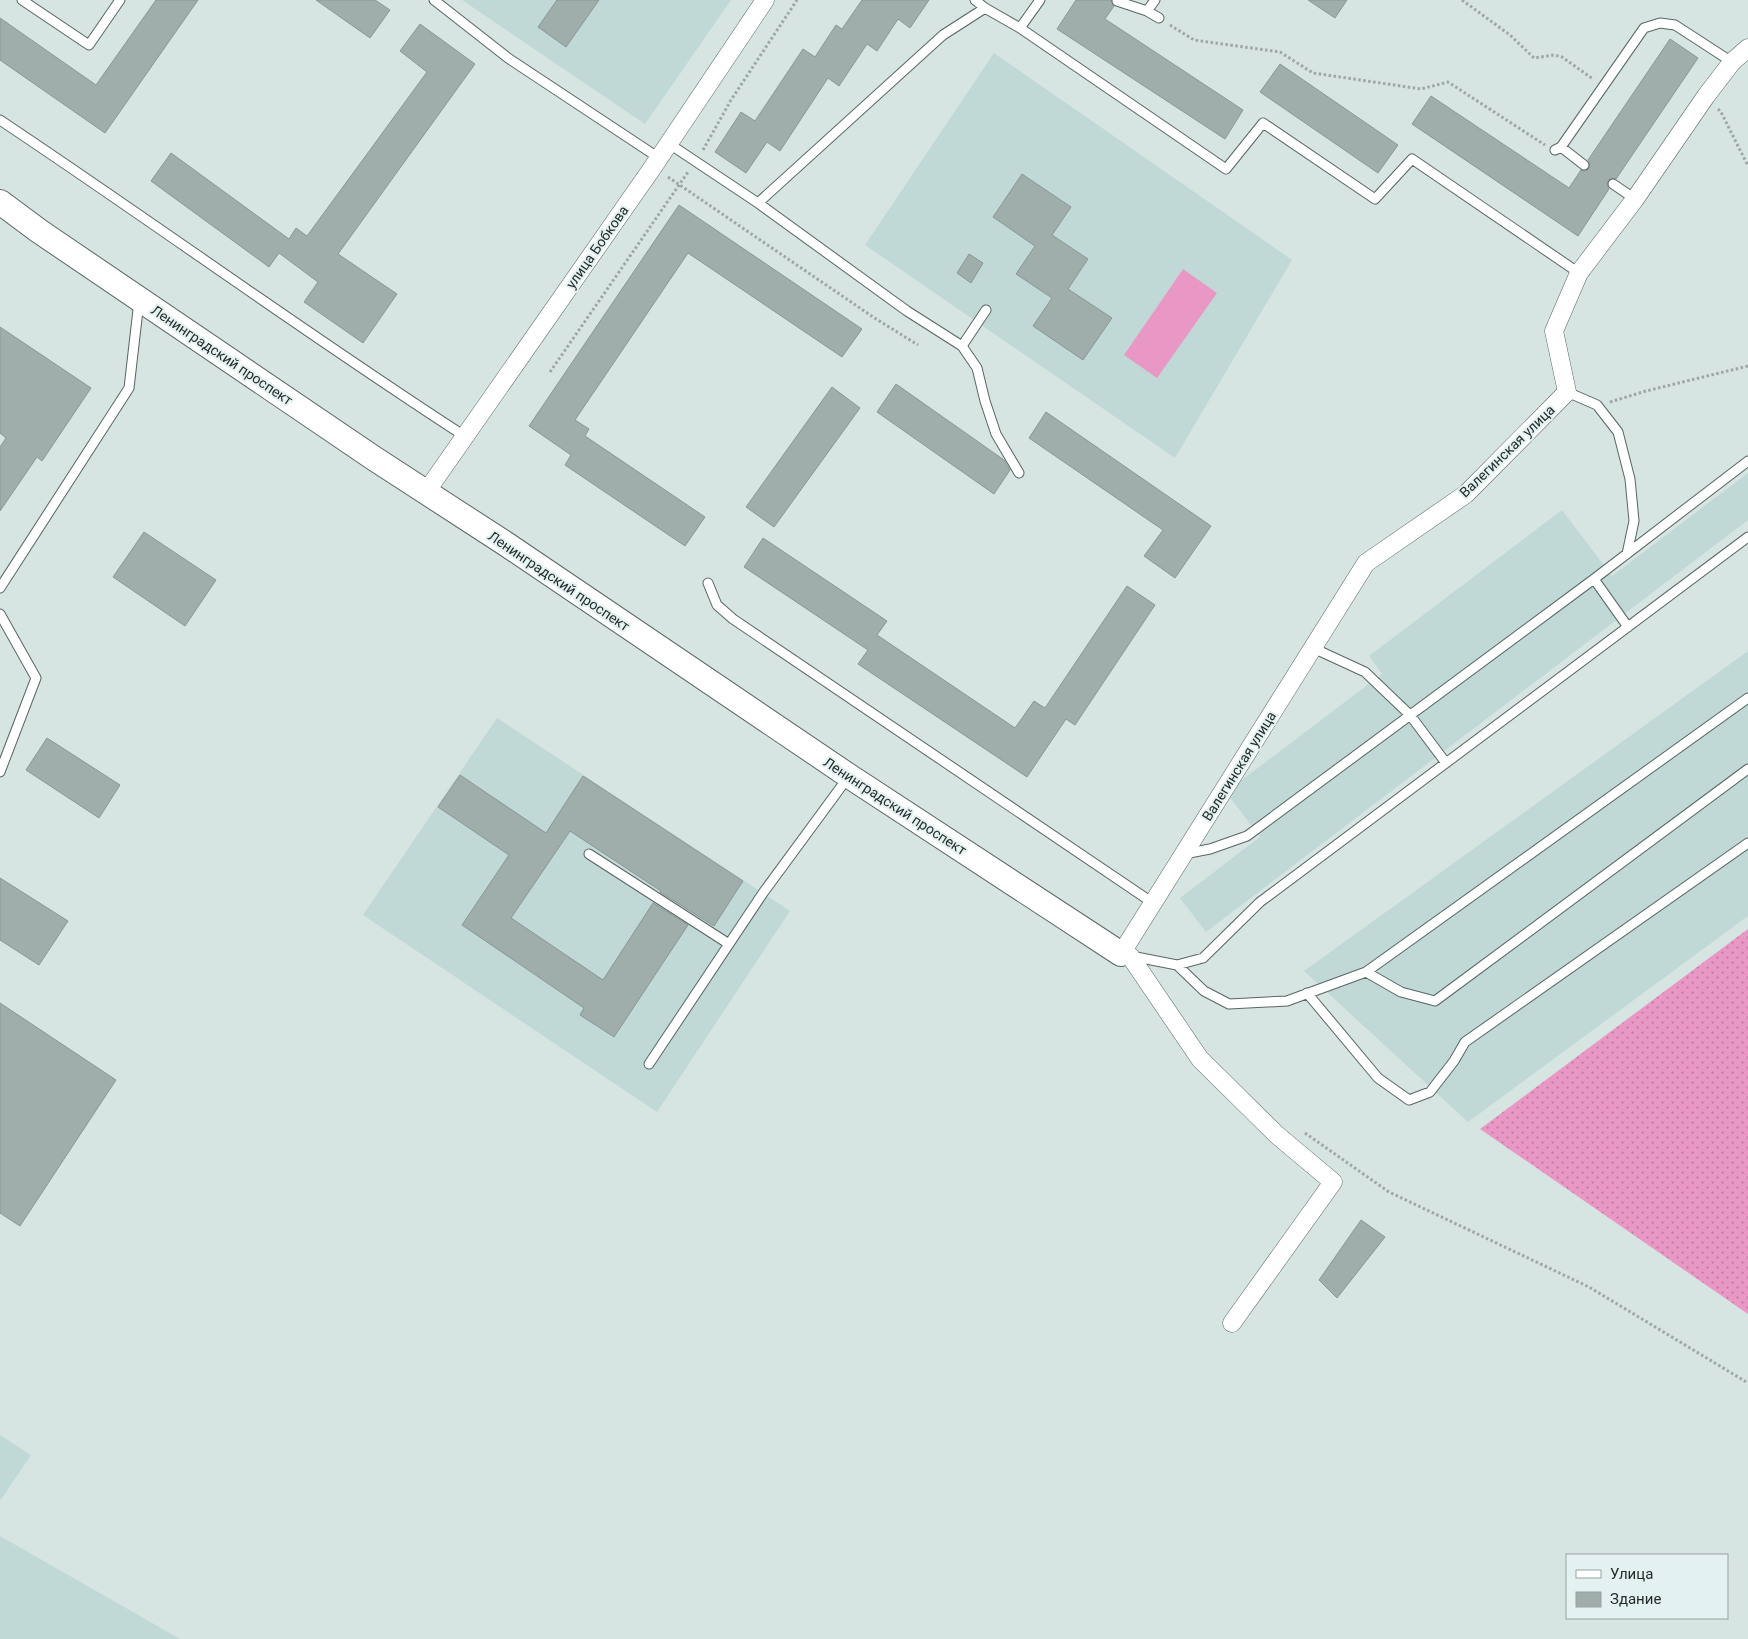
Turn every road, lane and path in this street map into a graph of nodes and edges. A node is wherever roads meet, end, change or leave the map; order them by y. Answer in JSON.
{"nodes":[{"id":1,"x":22,"y":0,"type":"edge"},
{"id":2,"x":120,"y":0,"type":"edge"},
{"id":3,"x":434,"y":0,"type":"edge"},
{"id":4,"x":765,"y":0,"type":"edge"},
{"id":5,"x":796,"y":0,"type":"edge"},
{"id":6,"x":975,"y":0,"type":"edge"},
{"id":7,"x":1040,"y":0,"type":"edge"},
{"id":8,"x":1155,"y":0,"type":"edge"},
{"id":9,"x":1462,"y":0,"type":"edge"},
{"id":10,"x":1117,"y":1,"type":"dead end"},
{"id":11,"x":985,"y":8,"type":"junction"},
{"id":12,"x":1148,"y":11,"type":"junction"},
{"id":13,"x":1159,"y":18,"type":"joint"},
{"id":14,"x":1020,"y":28,"type":"junction"},
{"id":15,"x":1748,"y":48,"type":"edge"},
{"id":16,"x":1732,"y":62,"type":"junction"},
{"id":17,"x":1604,"y":86,"type":"junction"},
{"id":18,"x":1706,"y":96,"type":"junction"},
{"id":19,"x":0,"y":120,"type":"edge"},
{"id":20,"x":668,"y":143,"type":"junction"},
{"id":21,"x":1558,"y":149,"type":"junction"},
{"id":22,"x":656,"y":162,"type":"junction"},
{"id":23,"x":696,"y":162,"type":"junction"},
{"id":24,"x":1584,"y":165,"type":"dead end"},
{"id":25,"x":1748,"y":166,"type":"edge"},
{"id":26,"x":678,"y":184,"type":"junction"},
{"id":27,"x":1613,"y":184,"type":"dead end"},
{"id":28,"x":1635,"y":199,"type":"junction"},
{"id":29,"x":0,"y":202,"type":"edge"},
{"id":30,"x":758,"y":203,"type":"junction"},
{"id":31,"x":1579,"y":273,"type":"junction"},
{"id":32,"x":140,"y":298,"type":"junction"},
{"id":33,"x":986,"y":310,"type":"dead end"},
{"id":34,"x":918,"y":345,"type":"dead end"},
{"id":35,"x":962,"y":346,"type":"junction"},
{"id":36,"x":1748,"y":366,"type":"edge"},
{"id":37,"x":550,"y":372,"type":"dead end"},
{"id":38,"x":1567,"y":392,"type":"junction"},
{"id":39,"x":1597,"y":405,"type":"junction"},
{"id":40,"x":466,"y":437,"type":"junction"},
{"id":41,"x":1748,"y":461,"type":"edge"},
{"id":42,"x":1019,"y":474,"type":"dead end"},
{"id":43,"x":426,"y":492,"type":"junction"},
{"id":44,"x":1748,"y":537,"type":"edge"},
{"id":45,"x":1627,"y":554,"type":"junction"},
{"id":46,"x":1594,"y":579,"type":"junction"},
{"id":47,"x":708,"y":583,"type":"dead end"},
{"id":48,"x":0,"y":588,"type":"edge"},
{"id":49,"x":0,"y":614,"type":"edge"},
{"id":50,"x":1628,"y":627,"type":"junction"},
{"id":51,"x":1313,"y":648,"type":"junction"},
{"id":52,"x":1748,"y":698,"type":"edge"},
{"id":53,"x":1410,"y":715,"type":"junction"},
{"id":54,"x":1446,"y":763,"type":"junction"},
{"id":55,"x":1748,"y":769,"type":"edge"},
{"id":56,"x":0,"y":772,"type":"edge"},
{"id":57,"x":849,"y":776,"type":"junction"},
{"id":58,"x":1748,"y":843,"type":"edge"},
{"id":59,"x":589,"y":854,"type":"dead end"},
{"id":60,"x":1184,"y":854,"type":"junction"},
{"id":61,"x":1153,"y":903,"type":"junction"},
{"id":62,"x":729,"y":944,"type":"junction"},
{"id":63,"x":1125,"y":955,"type":"junction"},
{"id":64,"x":1177,"y":965,"type":"junction"},
{"id":65,"x":1366,"y":972,"type":"junction"},
{"id":66,"x":1308,"y":993,"type":"junction"},
{"id":67,"x":649,"y":1064,"type":"dead end"},
{"id":68,"x":1303,"y":1131,"type":"dead end"},
{"id":69,"x":1232,"y":1323,"type":"dead end"},
{"id":70,"x":1748,"y":1383,"type":"edge"}],
"edges":[{"from":1,"to":2,"type":"lane"},
{"from":3,"to":22,"type":"lane"},
{"from":4,"to":20,"type":"street","name":"улица Бобкова"},
{"from":5,"to":23,"type":"path"},
{"from":6,"to":11,"type":"lane"},
{"from":7,"to":14,"type":"lane"},
{"from":8,"to":12,"type":"lane"},
{"from":9,"to":17,"type":"path"},
{"from":10,"to":12,"type":"lane"},
{"from":11,"to":14,"type":"lane"},
{"from":11,"to":30,"type":"lane"},
{"from":12,"to":13,"type":"lane"},
{"from":13,"to":21,"type":"path"},
{"from":14,"to":31,"type":"lane"},
{"from":15,"to":16,"type":"street"},
{"from":16,"to":17,"type":"lane"},
{"from":16,"to":18,"type":"street"},
{"from":17,"to":21,"type":"lane"},
{"from":18,"to":25,"type":"path"},
{"from":18,"to":28,"type":"street"},
{"from":19,"to":40,"type":"lane"},
{"from":20,"to":22,"type":"street","name":"улица Бобкова"},
{"from":20,"to":23,"type":"lane"},
{"from":21,"to":24,"type":"lane"},
{"from":22,"to":26,"type":"path"},
{"from":22,"to":40,"type":"street","name":"улица Бобкова"},
{"from":23,"to":26,"type":"path"},
{"from":23,"to":30,"type":"lane"},
{"from":26,"to":34,"type":"path"},
{"from":26,"to":37,"type":"path"},
{"from":27,"to":28,"type":"lane"},
{"from":28,"to":31,"type":"street"},
{"from":29,"to":32,"type":"street","name":"Ленинградский проспект"},
{"from":30,"to":35,"type":"lane"},
{"from":31,"to":38,"type":"street"},
{"from":32,"to":43,"type":"street","name":"Ленинградский проспект"},
{"from":32,"to":48,"type":"lane"},
{"from":33,"to":35,"type":"lane"},
{"from":35,"to":42,"type":"lane"},
{"from":36,"to":39,"type":"path"},
{"from":38,"to":39,"type":"lane"},
{"from":38,"to":51,"type":"street","name":"Валегинская улица"},
{"from":39,"to":45,"type":"lane"},
{"from":40,"to":43,"type":"street","name":"улица Бобкова"},
{"from":41,"to":45,"type":"lane"},
{"from":43,"to":57,"type":"street","name":"Ленинградский проспект"},
{"from":44,"to":50,"type":"lane"},
{"from":45,"to":46,"type":"lane"},
{"from":46,"to":50,"type":"lane"},
{"from":46,"to":53,"type":"lane"},
{"from":47,"to":61,"type":"lane"},
{"from":49,"to":56,"type":"lane"},
{"from":50,"to":54,"type":"lane"},
{"from":51,"to":53,"type":"lane"},
{"from":51,"to":60,"type":"street","name":"Валегинская улица"},
{"from":52,"to":65,"type":"lane"},
{"from":53,"to":54,"type":"lane"},
{"from":53,"to":60,"type":"lane"},
{"from":54,"to":64,"type":"lane"},
{"from":55,"to":65,"type":"lane"},
{"from":57,"to":62,"type":"lane"},
{"from":57,"to":63,"type":"street","name":"Ленинградский проспект"},
{"from":58,"to":66,"type":"lane"},
{"from":59,"to":62,"type":"lane"},
{"from":60,"to":61,"type":"street","name":"Валегинская улица"},
{"from":61,"to":63,"type":"street","name":"Валегинская улица"},
{"from":62,"to":67,"type":"lane"},
{"from":63,"to":64,"type":"lane"},
{"from":63,"to":69,"type":"street"},
{"from":64,"to":66,"type":"lane"},
{"from":65,"to":66,"type":"lane"},
{"from":68,"to":70,"type":"path"}]}
